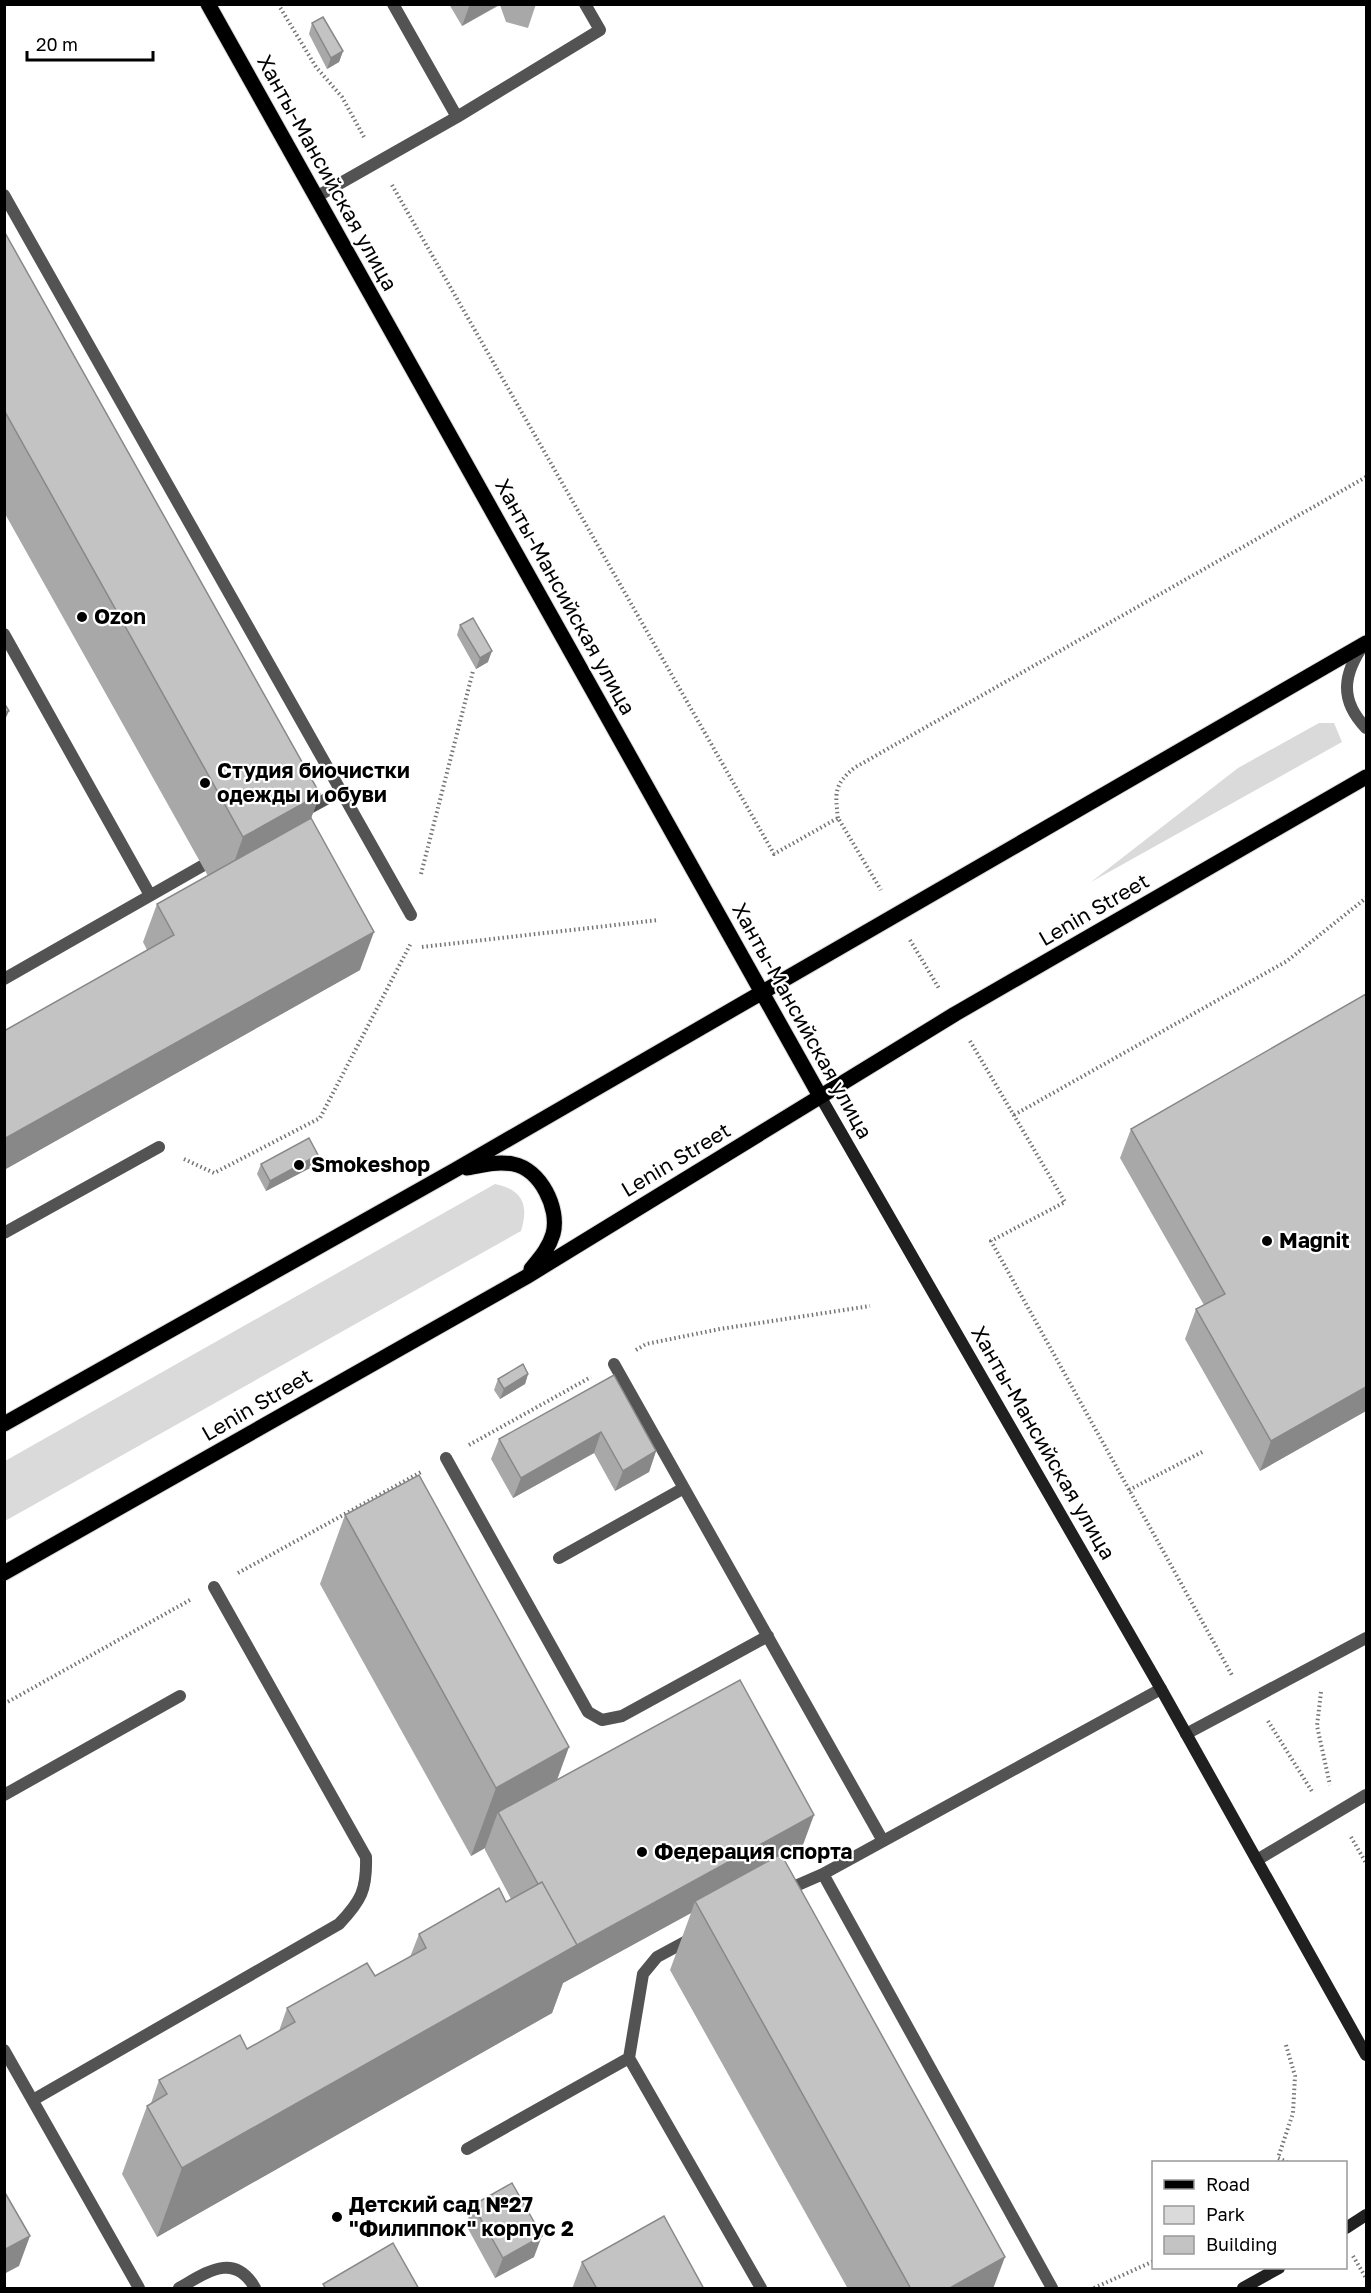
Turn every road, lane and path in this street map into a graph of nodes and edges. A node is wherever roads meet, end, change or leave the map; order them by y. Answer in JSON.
{"nodes":[{"id":1,"x":208,"y":4,"type":"edge"},
{"id":2,"x":278,"y":4,"type":"edge"},
{"id":3,"x":393,"y":4,"type":"edge"},
{"id":4,"x":585,"y":4,"type":"edge"},
{"id":5,"x":457,"y":117,"type":"junction"},
{"id":6,"x":378,"y":161,"type":"junction"},
{"id":7,"x":4,"y":195,"type":"edge"},
{"id":8,"x":316,"y":197,"type":"junction"},
{"id":9,"x":1366,"y":477,"type":"edge"},
{"id":10,"x":4,"y":634,"type":"edge"},
{"id":11,"x":1366,"y":643,"type":"edge"},
{"id":12,"x":473,"y":671,"type":"dead end"},
{"id":13,"x":1366,"y":728,"type":"edge"},
{"id":14,"x":1366,"y":777,"type":"edge"},
{"id":15,"x":340,"y":790,"type":"junction"},
{"id":16,"x":838,"y":818,"type":"junction"},
{"id":17,"x":289,"y":819,"type":"edge"},
{"id":18,"x":202,"y":866,"type":"dead end"},
{"id":19,"x":150,"y":895,"type":"junction"},
{"id":20,"x":1366,"y":898,"type":"edge"},
{"id":21,"x":411,"y":915,"type":"junction"},
{"id":22,"x":896,"y":915,"type":"junction"},
{"id":23,"x":659,"y":920,"type":"dead end"},
{"id":24,"x":422,"y":947,"type":"dead end"},
{"id":25,"x":4,"y":979,"type":"edge"},
{"id":26,"x":762,"y":993,"type":"junction"},
{"id":27,"x":954,"y":1014,"type":"junction"},
{"id":28,"x":820,"y":1096,"type":"junction"},
{"id":29,"x":1014,"y":1115,"type":"junction"},
{"id":30,"x":159,"y":1147,"type":"joint"},
{"id":31,"x":455,"y":1170,"type":"junction"},
{"id":32,"x":4,"y":1233,"type":"edge"},
{"id":33,"x":526,"y":1276,"type":"junction"},
{"id":34,"x":870,"y":1306,"type":"dead end"},
{"id":35,"x":614,"y":1364,"type":"junction"},
{"id":36,"x":4,"y":1424,"type":"edge"},
{"id":37,"x":1204,"y":1451,"type":"dead end"},
{"id":38,"x":446,"y":1458,"type":"junction"},
{"id":39,"x":684,"y":1488,"type":"junction"},
{"id":40,"x":1129,"y":1490,"type":"junction"},
{"id":41,"x":559,"y":1558,"type":"dead end"},
{"id":42,"x":4,"y":1573,"type":"edge"},
{"id":43,"x":214,"y":1587,"type":"junction"},
{"id":44,"x":768,"y":1636,"type":"junction"},
{"id":45,"x":1366,"y":1638,"type":"edge"},
{"id":46,"x":1325,"y":1660,"type":"junction"},
{"id":47,"x":1161,"y":1689,"type":"junction"},
{"id":48,"x":180,"y":1695,"type":"dead end"},
{"id":49,"x":1251,"y":1698,"type":"junction"},
{"id":50,"x":4,"y":1704,"type":"edge"},
{"id":51,"x":1186,"y":1734,"type":"junction"},
{"id":52,"x":4,"y":1795,"type":"edge"},
{"id":53,"x":1366,"y":1795,"type":"edge"},
{"id":54,"x":1335,"y":1813,"type":"junction"},
{"id":55,"x":883,"y":1841,"type":"junction"},
{"id":56,"x":1257,"y":1860,"type":"junction"},
{"id":57,"x":822,"y":1874,"type":"junction"},
{"id":58,"x":769,"y":1898,"type":"edge"},
{"id":59,"x":708,"y":1930,"type":"edge"},
{"id":60,"x":1286,"y":2045,"type":"dead end"},
{"id":61,"x":4,"y":2050,"type":"edge"},
{"id":62,"x":1366,"y":2055,"type":"edge"},
{"id":63,"x":629,"y":2058,"type":"junction"},
{"id":64,"x":33,"y":2100,"type":"junction"},
{"id":65,"x":467,"y":2149,"type":"dead end"},
{"id":66,"x":1276,"y":2160,"type":"edge"},
{"id":67,"x":1366,"y":2215,"type":"edge"},
{"id":68,"x":1347,"y":2227,"type":"edge"},
{"id":69,"x":1351,"y":2252,"type":"dead end"},
{"id":70,"x":1152,"y":2262,"type":"edge"},
{"id":71,"x":1277,"y":2269,"type":"edge"},
{"id":72,"x":1366,"y":2278,"type":"edge"},
{"id":73,"x":140,"y":2289,"type":"edge"},
{"id":74,"x":179,"y":2289,"type":"edge"},
{"id":75,"x":255,"y":2289,"type":"edge"},
{"id":76,"x":761,"y":2289,"type":"edge"},
{"id":77,"x":1052,"y":2289,"type":"edge"},
{"id":78,"x":1094,"y":2289,"type":"edge"},
{"id":79,"x":1243,"y":2289,"type":"edge"}],
"edges":[{"from":1,"to":8,"type":"main road","name":"Ханты-Мансийская улица"},
{"from":2,"to":6,"type":"path"},
{"from":3,"to":5,"type":"street"},
{"from":4,"to":5,"type":"street"},
{"from":5,"to":6,"type":"street"},
{"from":6,"to":8,"type":"street"},
{"from":6,"to":16,"type":"path"},
{"from":7,"to":15,"type":"street"},
{"from":8,"to":26,"type":"main road","name":"Ханты-Мансийская улица"},
{"from":9,"to":16,"type":"path"},
{"from":10,"to":19,"type":"street"},
{"from":11,"to":13,"type":"street"},
{"from":11,"to":22,"type":"main road"},
{"from":12,"to":21,"type":"path"},
{"from":14,"to":27,"type":"main road","name":"Lenin Street"},
{"from":15,"to":17,"type":"street"},
{"from":15,"to":21,"type":"street"},
{"from":16,"to":22,"type":"path"},
{"from":18,"to":19,"type":"street"},
{"from":19,"to":25,"type":"street"},
{"from":20,"to":29,"type":"path"},
{"from":21,"to":30,"type":"path"},
{"from":22,"to":26,"type":"main road"},
{"from":22,"to":27,"type":"path"},
{"from":23,"to":24,"type":"path"},
{"from":26,"to":28,"type":"main road","name":"Ханты-Мансийская улица"},
{"from":26,"to":31,"type":"main road"},
{"from":27,"to":28,"type":"main road","name":"Lenin Street"},
{"from":27,"to":29,"type":"path"},
{"from":28,"to":33,"type":"main road","name":"Lenin Street"},
{"from":28,"to":47,"type":"main road","name":"Ханты-Мансийская улица"},
{"from":29,"to":40,"type":"path"},
{"from":30,"to":32,"type":"street"},
{"from":31,"to":33,"type":"main road"},
{"from":31,"to":36,"type":"main road"},
{"from":33,"to":42,"type":"main road","name":"Lenin Street"},
{"from":34,"to":35,"type":"path"},
{"from":35,"to":38,"type":"path"},
{"from":35,"to":39,"type":"street"},
{"from":37,"to":40,"type":"path"},
{"from":38,"to":43,"type":"path"},
{"from":38,"to":44,"type":"street"},
{"from":39,"to":41,"type":"street"},
{"from":39,"to":44,"type":"street"},
{"from":40,"to":49,"type":"path"},
{"from":43,"to":50,"type":"path"},
{"from":43,"to":64,"type":"street"},
{"from":44,"to":55,"type":"street"},
{"from":45,"to":46,"type":"street"},
{"from":46,"to":49,"type":"street"},
{"from":46,"to":54,"type":"path"},
{"from":47,"to":51,"type":"main road","name":"Ханты-Мансийская улица"},
{"from":47,"to":55,"type":"street"},
{"from":48,"to":52,"type":"street"},
{"from":49,"to":51,"type":"street"},
{"from":49,"to":54,"type":"path"},
{"from":51,"to":56,"type":"main road","name":"Ханты-Мансийская улица"},
{"from":53,"to":54,"type":"street"},
{"from":54,"to":56,"type":"street"},
{"from":55,"to":57,"type":"street"},
{"from":56,"to":62,"type":"main road","name":"Ханты-Мансийская улица"},
{"from":57,"to":58,"type":"street"},
{"from":57,"to":77,"type":"street"},
{"from":59,"to":63,"type":"street"},
{"from":60,"to":66,"type":"path"},
{"from":61,"to":64,"type":"street"},
{"from":63,"to":65,"type":"street"},
{"from":63,"to":76,"type":"street"},
{"from":64,"to":73,"type":"street"},
{"from":67,"to":68,"type":"main road"},
{"from":69,"to":72,"type":"path"},
{"from":70,"to":78,"type":"path"},
{"from":71,"to":79,"type":"main road"},
{"from":74,"to":75,"type":"street"}]}
